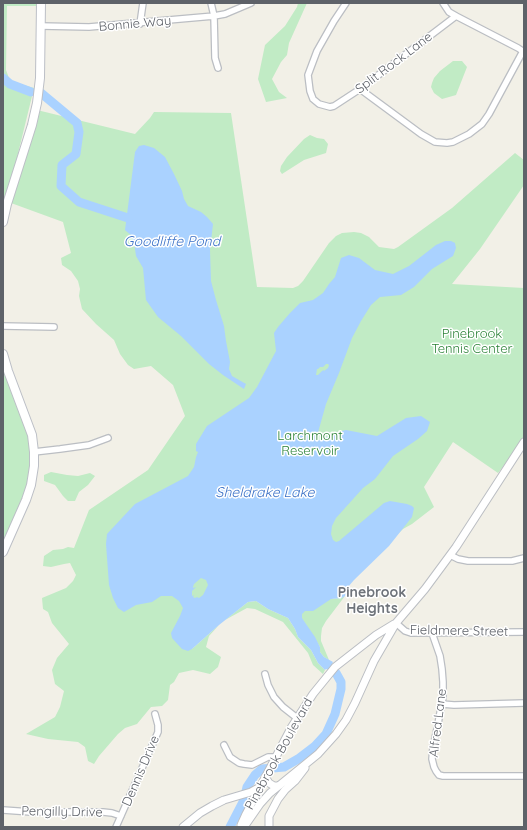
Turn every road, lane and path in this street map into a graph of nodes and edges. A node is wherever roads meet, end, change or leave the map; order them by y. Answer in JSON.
{"nodes":[{"id":1,"x":41,"y":3,"type":"edge"},
{"id":2,"x":143,"y":3,"type":"edge"},
{"id":3,"x":211,"y":3,"type":"edge"},
{"id":4,"x":251,"y":3,"type":"edge"},
{"id":5,"x":346,"y":3,"type":"edge"},
{"id":6,"x":443,"y":3,"type":"edge"},
{"id":7,"x":214,"y":16,"type":"junction"},
{"id":8,"x":456,"y":16,"type":"junction"},
{"id":9,"x":140,"y":24,"type":"junction"},
{"id":10,"x":41,"y":26,"type":"junction"},
{"id":11,"x":524,"y":51,"type":"edge"},
{"id":12,"x":218,"y":68,"type":"dead end"},
{"id":13,"x":360,"y":89,"type":"junction"},
{"id":14,"x":3,"y":222,"type":"edge"},
{"id":15,"x":3,"y":326,"type":"edge"},
{"id":16,"x":54,"y":327,"type":"dead end"},
{"id":17,"x":3,"y":354,"type":"edge"},
{"id":18,"x":108,"y":438,"type":"dead end"},
{"id":19,"x":524,"y":442,"type":"edge"},
{"id":20,"x":34,"y":452,"type":"junction"},
{"id":21,"x":3,"y":552,"type":"edge"},
{"id":22,"x":450,"y":555,"type":"junction"},
{"id":23,"x":524,"y":558,"type":"edge"},
{"id":24,"x":396,"y":623,"type":"junction"},
{"id":25,"x":524,"y":632,"type":"edge"},
{"id":26,"x":432,"y":633,"type":"junction"},
{"id":27,"x":265,"y":674,"type":"dead end"},
{"id":28,"x":524,"y":703,"type":"edge"},
{"id":29,"x":442,"y":704,"type":"junction"},
{"id":30,"x":155,"y":714,"type":"dead end"},
{"id":31,"x":298,"y":718,"type":"junction"},
{"id":32,"x":224,"y":745,"type":"dead end"},
{"id":33,"x":312,"y":758,"type":"junction"},
{"id":34,"x":274,"y":760,"type":"junction"},
{"id":35,"x":267,"y":774,"type":"junction"},
{"id":36,"x":524,"y":776,"type":"edge"},
{"id":37,"x":277,"y":786,"type":"junction"},
{"id":38,"x":260,"y":787,"type":"junction"},
{"id":39,"x":3,"y":810,"type":"edge"},
{"id":40,"x":121,"y":816,"type":"junction"},
{"id":41,"x":116,"y":827,"type":"edge"},
{"id":42,"x":182,"y":827,"type":"edge"},
{"id":43,"x":240,"y":827,"type":"edge"},
{"id":44,"x":244,"y":827,"type":"edge"},
{"id":45,"x":269,"y":827,"type":"edge"}],
"edges":[{"from":1,"to":10,"type":"main road"},
{"from":2,"to":9,"type":"street"},
{"from":3,"to":7,"type":"street"},
{"from":4,"to":7,"type":"street","name":"Bonnie Way"},
{"from":5,"to":13,"type":"street","name":"Split Rock Lane"},
{"from":6,"to":8,"type":"street"},
{"from":7,"to":9,"type":"street","name":"Bonnie Way"},
{"from":7,"to":12,"type":"street"},
{"from":8,"to":11,"type":"street"},
{"from":8,"to":13,"type":"street","name":"Split Rock Lane"},
{"from":9,"to":10,"type":"street","name":"Bonnie Way"},
{"from":10,"to":14,"type":"main road"},
{"from":11,"to":13,"type":"street"},
{"from":15,"to":16,"type":"street"},
{"from":17,"to":20,"type":"main road"},
{"from":18,"to":20,"type":"street"},
{"from":19,"to":22,"type":"street","name":"Pinebrook Boulevard"},
{"from":20,"to":21,"type":"main road"},
{"from":22,"to":23,"type":"street"},
{"from":22,"to":24,"type":"street","name":"Pinebrook Boulevard"},
{"from":24,"to":26,"type":"street","name":"Fieldmere Street"},
{"from":24,"to":31,"type":"street","name":"Pinebrook Boulevard"},
{"from":24,"to":33,"type":"street","name":"Pinebrook Boulevard"},
{"from":25,"to":26,"type":"street","name":"Fieldmere Street"},
{"from":26,"to":29,"type":"street","name":"Alfred Lane"},
{"from":27,"to":31,"type":"street"},
{"from":28,"to":29,"type":"street"},
{"from":29,"to":36,"type":"street","name":"Alfred Lane"},
{"from":30,"to":40,"type":"street","name":"Dennis Drive"},
{"from":31,"to":34,"type":"street","name":"Pinebrook Boulevard"},
{"from":32,"to":34,"type":"street"},
{"from":33,"to":37,"type":"street","name":"Pinebrook Boulevard"},
{"from":33,"to":45,"type":"street"},
{"from":34,"to":35,"type":"street","name":"Pinebrook Boulevard"},
{"from":35,"to":37,"type":"street"},
{"from":35,"to":38,"type":"street","name":"Pinebrook Boulevard"},
{"from":37,"to":44,"type":"street","name":"Pinebrook Boulevard"},
{"from":38,"to":42,"type":"street"},
{"from":38,"to":43,"type":"street","name":"Pinebrook Boulevard"},
{"from":39,"to":40,"type":"street","name":"Pengilly Drive"},
{"from":40,"to":41,"type":"street","name":"Dennis Drive"}]}
